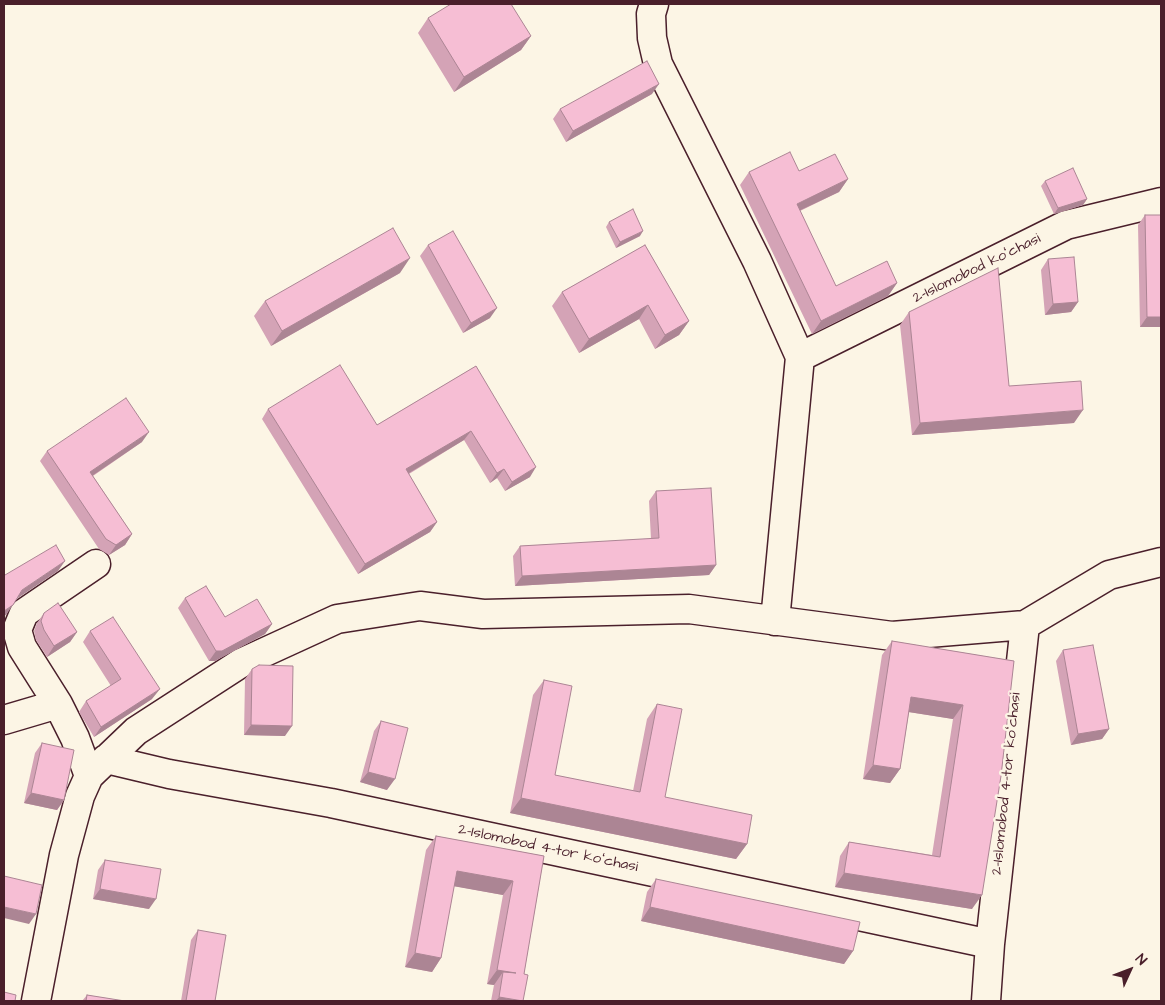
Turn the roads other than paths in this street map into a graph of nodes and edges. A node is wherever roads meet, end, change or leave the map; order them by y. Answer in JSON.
{"nodes":[{"id":1,"x":654,"y":4,"type":"edge"},
{"id":2,"x":1161,"y":202,"type":"edge"},
{"id":3,"x":800,"y":357,"type":"junction"},
{"id":4,"x":1161,"y":562,"type":"edge"},
{"id":5,"x":96,"y":564,"type":"dead end"},
{"id":6,"x":775,"y":621,"type":"junction"},
{"id":7,"x":1025,"y":625,"type":"junction"},
{"id":8,"x":58,"y":704,"type":"junction"},
{"id":9,"x":4,"y":720,"type":"edge"},
{"id":10,"x":91,"y":777,"type":"junction"},
{"id":11,"x":990,"y":944,"type":"junction"},
{"id":12,"x":36,"y":1001,"type":"edge"},
{"id":13,"x":986,"y":1001,"type":"edge"}],
"edges":[{"from":1,"to":3,"type":"street"},
{"from":2,"to":3,"type":"street","name":"2-Islomobod koʻchasi"},
{"from":3,"to":6,"type":"street"},
{"from":4,"to":7,"type":"street"},
{"from":5,"to":8,"type":"street"},
{"from":6,"to":7,"type":"street"},
{"from":6,"to":10,"type":"street"},
{"from":7,"to":11,"type":"street","name":"2-Islomobod 4-tor koʻchasi"},
{"from":8,"to":9,"type":"street"},
{"from":8,"to":10,"type":"street"},
{"from":10,"to":11,"type":"street","name":"2-Islomobod 4-tor koʻchasi"},
{"from":10,"to":12,"type":"street"},
{"from":11,"to":13,"type":"street","name":"2-Islomobod 4-tor koʻchasi"}]}
